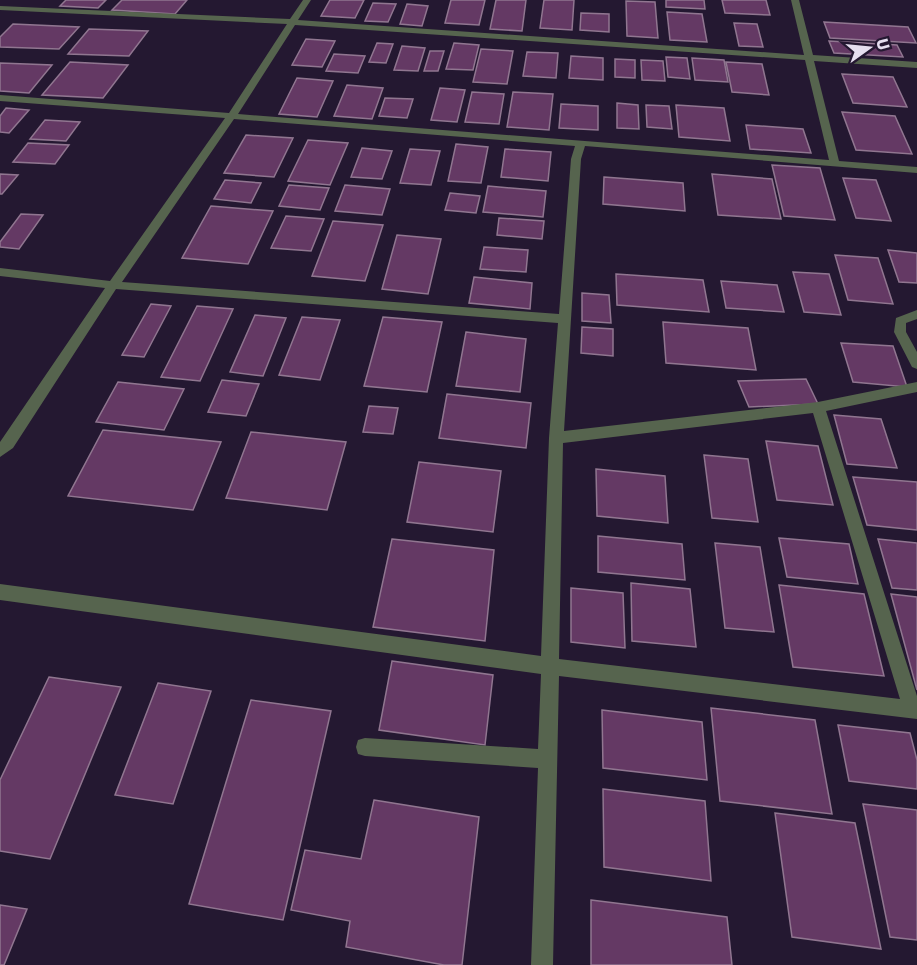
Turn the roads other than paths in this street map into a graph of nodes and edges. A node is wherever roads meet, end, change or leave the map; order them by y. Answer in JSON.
{"nodes":[{"id":1,"x":307,"y":0,"type":"edge"},
{"id":2,"x":795,"y":0,"type":"edge"},
{"id":3,"x":0,"y":8,"type":"edge"},
{"id":4,"x":293,"y":22,"type":"junction"},
{"id":5,"x":808,"y":58,"type":"junction"},
{"id":6,"x":917,"y":65,"type":"edge"},
{"id":7,"x":0,"y":98,"type":"edge"},
{"id":8,"x":232,"y":116,"type":"junction"},
{"id":9,"x":581,"y":143,"type":"junction"},
{"id":10,"x":835,"y":164,"type":"junction"},
{"id":11,"x":917,"y":170,"type":"edge"},
{"id":12,"x":0,"y":272,"type":"edge"},
{"id":13,"x":113,"y":285,"type":"junction"},
{"id":14,"x":917,"y":314,"type":"edge"},
{"id":15,"x":565,"y":319,"type":"junction"},
{"id":16,"x":917,"y":364,"type":"edge"},
{"id":17,"x":917,"y":387,"type":"edge"},
{"id":18,"x":819,"y":407,"type":"junction"},
{"id":19,"x":556,"y":438,"type":"junction"},
{"id":20,"x":0,"y":451,"type":"edge"},
{"id":21,"x":0,"y":592,"type":"edge"},
{"id":22,"x":549,"y":666,"type":"junction"},
{"id":23,"x":914,"y":709,"type":"edge"},
{"id":24,"x":365,"y":747,"type":"dead end"},
{"id":25,"x":547,"y":759,"type":"junction"},
{"id":26,"x":542,"y":965,"type":"edge"}],
"edges":[{"from":1,"to":4,"type":"street"},
{"from":2,"to":5,"type":"street"},
{"from":3,"to":4,"type":"street"},
{"from":4,"to":5,"type":"street"},
{"from":4,"to":8,"type":"street"},
{"from":5,"to":6,"type":"street"},
{"from":5,"to":10,"type":"street"},
{"from":7,"to":8,"type":"street"},
{"from":8,"to":9,"type":"street"},
{"from":8,"to":13,"type":"street"},
{"from":9,"to":10,"type":"street"},
{"from":9,"to":15,"type":"street"},
{"from":10,"to":11,"type":"street"},
{"from":12,"to":13,"type":"street"},
{"from":13,"to":15,"type":"street"},
{"from":13,"to":20,"type":"street"},
{"from":14,"to":16,"type":"street"},
{"from":15,"to":19,"type":"street"},
{"from":17,"to":18,"type":"street"},
{"from":18,"to":19,"type":"street"},
{"from":18,"to":23,"type":"street"},
{"from":19,"to":22,"type":"street"},
{"from":21,"to":22,"type":"street"},
{"from":22,"to":23,"type":"street"},
{"from":22,"to":25,"type":"street"},
{"from":24,"to":25,"type":"street"},
{"from":25,"to":26,"type":"street"}]}
